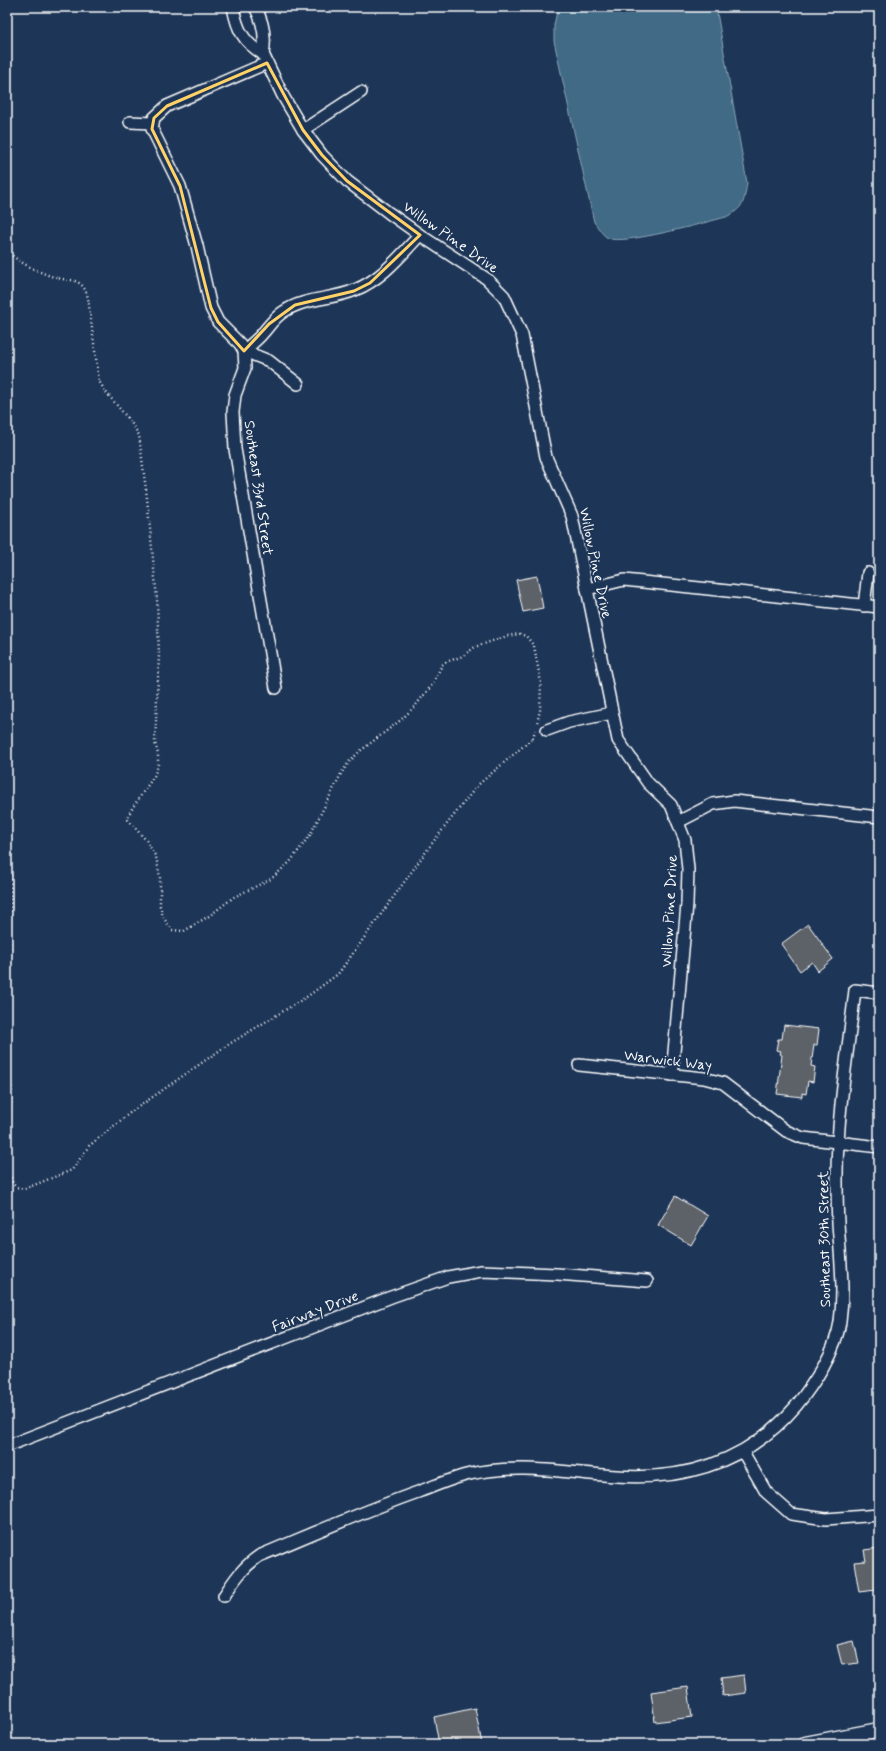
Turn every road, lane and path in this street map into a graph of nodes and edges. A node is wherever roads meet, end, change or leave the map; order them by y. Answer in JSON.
{"nodes":[{"id":1,"x":233,"y":7,"type":"edge"},
{"id":2,"x":254,"y":7,"type":"edge"},
{"id":3,"x":265,"y":58,"type":"junction"},
{"id":4,"x":361,"y":92,"type":"dead end"},
{"id":5,"x":130,"y":122,"type":"dead end"},
{"id":6,"x":152,"y":123,"type":"junction"},
{"id":7,"x":303,"y":130,"type":"junction"},
{"id":8,"x":420,"y":235,"type":"junction"},
{"id":9,"x":7,"y":250,"type":"edge"},
{"id":10,"x":244,"y":351,"type":"junction"},
{"id":11,"x":298,"y":384,"type":"dead end"},
{"id":12,"x":868,"y":573,"type":"dead end"},
{"id":13,"x":587,"y":589,"type":"junction"},
{"id":14,"x":864,"y":606,"type":"junction"},
{"id":15,"x":879,"y":607,"type":"edge"},
{"id":16,"x":276,"y":688,"type":"dead end"},
{"id":17,"x":612,"y":713,"type":"junction"},
{"id":18,"x":547,"y":730,"type":"joint"},
{"id":19,"x":533,"y":738,"type":"junction"},
{"id":20,"x":7,"y":807,"type":"edge"},
{"id":21,"x":879,"y":817,"type":"edge"},
{"id":22,"x":678,"y":822,"type":"junction"},
{"id":23,"x":879,"y":993,"type":"edge"},
{"id":24,"x":579,"y":1065,"type":"dead end"},
{"id":25,"x":672,"y":1074,"type":"junction"},
{"id":26,"x":837,"y":1141,"type":"junction"},
{"id":27,"x":879,"y":1147,"type":"edge"},
{"id":28,"x":647,"y":1281,"type":"dead end"},
{"id":29,"x":7,"y":1446,"type":"edge"},
{"id":30,"x":743,"y":1452,"type":"junction"},
{"id":31,"x":879,"y":1515,"type":"edge"},
{"id":32,"x":224,"y":1596,"type":"dead end"},
{"id":33,"x":879,"y":1730,"type":"edge"},
{"id":34,"x":805,"y":1744,"type":"edge"}],
"edges":[{"from":1,"to":3,"type":"street","name":"Willow Pine Drive"},
{"from":2,"to":3,"type":"street","name":"Willow Pine Drive"},
{"from":3,"to":6,"type":"street"},
{"from":3,"to":7,"type":"street","name":"Willow Pine Drive"},
{"from":4,"to":7,"type":"street"},
{"from":5,"to":6,"type":"street"},
{"from":6,"to":10,"type":"street"},
{"from":7,"to":8,"type":"street","name":"Willow Pine Drive"},
{"from":8,"to":10,"type":"street"},
{"from":8,"to":13,"type":"street","name":"Willow Pine Drive"},
{"from":9,"to":19,"type":"path"},
{"from":10,"to":11,"type":"street"},
{"from":10,"to":16,"type":"street","name":"Southeast 33rd Street"},
{"from":12,"to":14,"type":"street"},
{"from":13,"to":14,"type":"street"},
{"from":13,"to":17,"type":"street","name":"Willow Pine Drive"},
{"from":14,"to":15,"type":"street"},
{"from":17,"to":18,"type":"street"},
{"from":17,"to":22,"type":"street","name":"Willow Pine Drive"},
{"from":18,"to":19,"type":"path"},
{"from":19,"to":20,"type":"path"},
{"from":21,"to":22,"type":"street"},
{"from":22,"to":25,"type":"street","name":"Willow Pine Drive"},
{"from":23,"to":26,"type":"street","name":"Southeast 30th Street"},
{"from":24,"to":25,"type":"street","name":"Warwick Way"},
{"from":25,"to":26,"type":"street","name":"Warwick Way"},
{"from":26,"to":27,"type":"street","name":"Warwick Way"},
{"from":26,"to":30,"type":"street","name":"Southeast 30th Street"},
{"from":28,"to":29,"type":"street","name":"Fairway Drive"},
{"from":30,"to":31,"type":"street"},
{"from":30,"to":32,"type":"street","name":"Southeast 30th Street"},
{"from":33,"to":34,"type":"street"}]}
